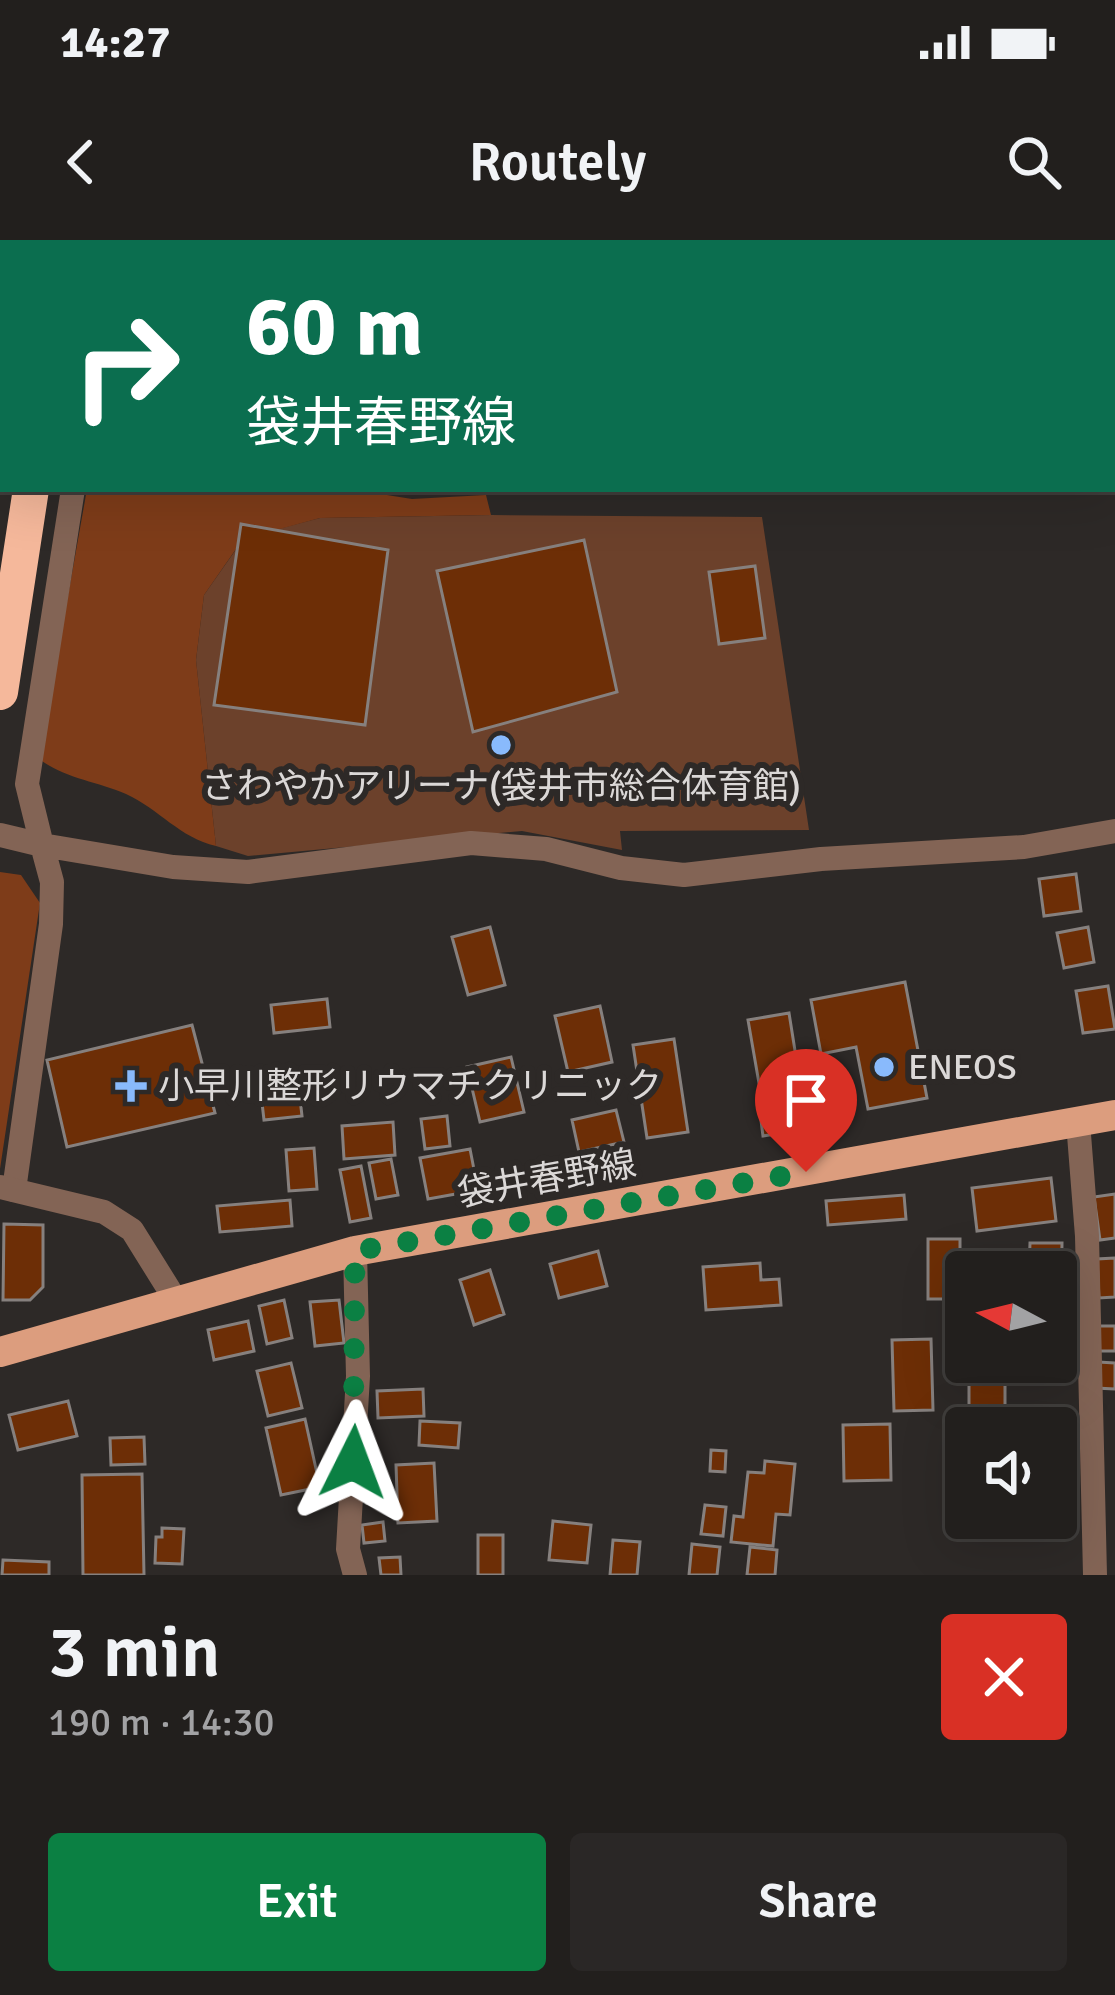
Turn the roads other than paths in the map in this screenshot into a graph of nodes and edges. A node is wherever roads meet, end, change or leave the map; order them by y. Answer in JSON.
{"nodes":[{"id":1,"x":31,"y":492,"type":"edge"},
{"id":2,"x":73,"y":492,"type":"edge"},
{"id":3,"x":0,"y":692,"type":"edge"},
{"id":4,"x":1115,"y":832,"type":"edge"},
{"id":5,"x":0,"y":835,"type":"edge"},
{"id":6,"x":42,"y":845,"type":"junction"},
{"id":7,"x":1115,"y":1115,"type":"edge"},
{"id":8,"x":1078,"y":1122,"type":"junction"},
{"id":9,"x":7,"y":1188,"type":"edge"},
{"id":10,"x":355,"y":1251,"type":"junction"},
{"id":11,"x":176,"y":1299,"type":"junction"},
{"id":12,"x":0,"y":1352,"type":"edge"},
{"id":13,"x":355,"y":1575,"type":"edge"},
{"id":14,"x":1095,"y":1575,"type":"edge"}],
"edges":[{"from":1,"to":3,"type":"highway"},
{"from":2,"to":6,"type":"street"},
{"from":4,"to":6,"type":"street"},
{"from":5,"to":6,"type":"street"},
{"from":6,"to":9,"type":"street"},
{"from":7,"to":8,"type":"main road","name":"袋井春野線"},
{"from":8,"to":10,"type":"main road","name":"袋井春野線"},
{"from":8,"to":14,"type":"street"},
{"from":9,"to":11,"type":"street"},
{"from":10,"to":11,"type":"main road","name":"袋井春野線"},
{"from":10,"to":13,"type":"street"},
{"from":11,"to":12,"type":"main road","name":"袋井春野線"}]}
